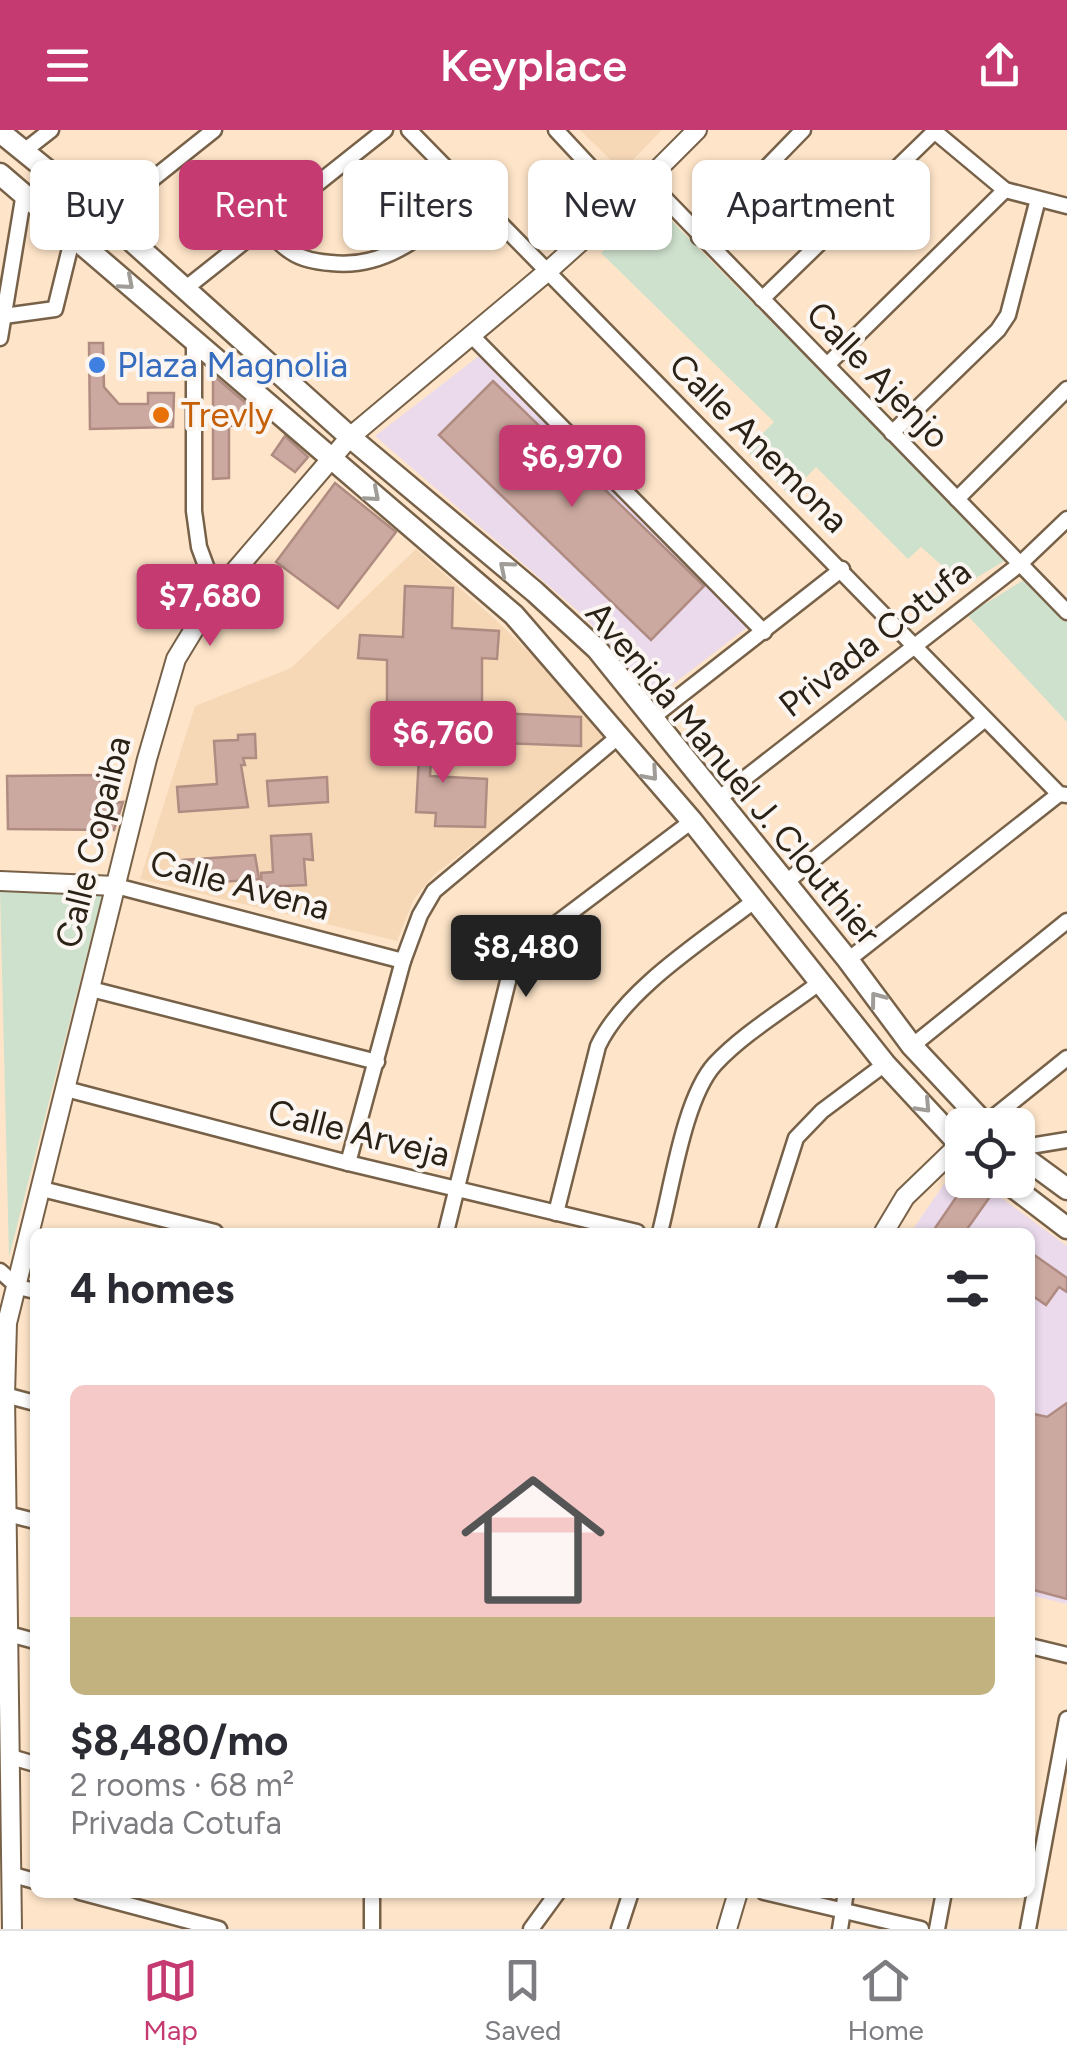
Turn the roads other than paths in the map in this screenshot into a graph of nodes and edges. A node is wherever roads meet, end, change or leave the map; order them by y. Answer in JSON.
{"nodes":[{"id":1,"x":51,"y":130,"type":"edge"},
{"id":2,"x":214,"y":130,"type":"edge"},
{"id":3,"x":385,"y":130,"type":"edge"},
{"id":4,"x":410,"y":130,"type":"edge"},
{"id":5,"x":556,"y":130,"type":"edge"},
{"id":6,"x":697,"y":130,"type":"edge"},
{"id":7,"x":803,"y":130,"type":"edge"},
{"id":8,"x":934,"y":130,"type":"edge"},
{"id":9,"x":0,"y":132,"type":"edge"},
{"id":10,"x":24,"y":151,"type":"junction"},
{"id":11,"x":35,"y":160,"type":"edge"},
{"id":12,"x":439,"y":160,"type":"edge"},
{"id":13,"x":584,"y":160,"type":"edge"},
{"id":14,"x":666,"y":160,"type":"edge"},
{"id":15,"x":774,"y":160,"type":"edge"},
{"id":16,"x":0,"y":174,"type":"edge"},
{"id":17,"x":159,"y":174,"type":"edge"},
{"id":18,"x":323,"y":180,"type":"edge"},
{"id":19,"x":1005,"y":190,"type":"junction"},
{"id":20,"x":24,"y":193,"type":"junction"},
{"id":21,"x":30,"y":198,"type":"edge"},
{"id":22,"x":1038,"y":199,"type":"junction"},
{"id":23,"x":1067,"y":206,"type":"edge"},
{"id":24,"x":672,"y":207,"type":"edge"},
{"id":25,"x":692,"y":229,"type":"edge"},
{"id":26,"x":508,"y":230,"type":"edge"},
{"id":27,"x":70,"y":250,"type":"edge"},
{"id":28,"x":89,"y":250,"type":"edge"},
{"id":29,"x":143,"y":250,"type":"edge"},
{"id":30,"x":235,"y":250,"type":"edge"},
{"id":31,"x":289,"y":250,"type":"edge"},
{"id":32,"x":402,"y":250,"type":"edge"},
{"id":33,"x":571,"y":250,"type":"edge"},
{"id":34,"x":713,"y":250,"type":"edge"},
{"id":35,"x":548,"y":271,"type":"junction"},
{"id":36,"x":186,"y":288,"type":"junction"},
{"id":37,"x":762,"y":299,"type":"junction"},
{"id":38,"x":4,"y":316,"type":"junction"},
{"id":39,"x":471,"y":336,"type":"junction"},
{"id":40,"x":0,"y":338,"type":"edge"},
{"id":41,"x":194,"y":342,"type":"junction"},
{"id":42,"x":828,"y":364,"type":"junction"},
{"id":43,"x":1067,"y":389,"type":"edge"},
{"id":44,"x":892,"y":433,"type":"junction"},
{"id":45,"x":350,"y":437,"type":"junction"},
{"id":46,"x":331,"y":459,"type":"junction"},
{"id":47,"x":957,"y":499,"type":"junction"},
{"id":48,"x":1067,"y":519,"type":"edge"},
{"id":49,"x":1020,"y":564,"type":"junction"},
{"id":50,"x":842,"y":569,"type":"junction"},
{"id":51,"x":536,"y":592,"type":"junction"},
{"id":52,"x":216,"y":593,"type":"junction"},
{"id":53,"x":1067,"y":612,"type":"edge"},
{"id":54,"x":514,"y":616,"type":"junction"},
{"id":55,"x":764,"y":632,"type":"junction"},
{"id":56,"x":912,"y":645,"type":"junction"},
{"id":57,"x":653,"y":717,"type":"junction"},
{"id":58,"x":985,"y":719,"type":"junction"},
{"id":59,"x":618,"y":737,"type":"junction"},
{"id":60,"x":1063,"y":794,"type":"edge"},
{"id":61,"x":717,"y":800,"type":"junction"},
{"id":62,"x":692,"y":821,"type":"junction"},
{"id":63,"x":0,"y":881,"type":"edge"},
{"id":64,"x":784,"y":884,"type":"junction"},
{"id":65,"x":116,"y":886,"type":"junction"},
{"id":66,"x":754,"y":901,"type":"junction"},
{"id":67,"x":1067,"y":921,"type":"edge"},
{"id":68,"x":848,"y":960,"type":"junction"},
{"id":69,"x":402,"y":961,"type":"junction"},
{"id":70,"x":819,"y":983,"type":"junction"},
{"id":71,"x":91,"y":989,"type":"junction"},
{"id":72,"x":912,"y":1046,"type":"junction"},
{"id":73,"x":1067,"y":1058,"type":"edge"},
{"id":74,"x":376,"y":1062,"type":"junction"},
{"id":75,"x":885,"y":1064,"type":"junction"},
{"id":76,"x":66,"y":1089,"type":"junction"},
{"id":77,"x":969,"y":1108,"type":"edge"},
{"id":78,"x":1006,"y":1108,"type":"edge"},
{"id":79,"x":945,"y":1127,"type":"edge"},
{"id":80,"x":1067,"y":1140,"type":"edge"},
{"id":81,"x":1035,"y":1147,"type":"edge"},
{"id":82,"x":945,"y":1160,"type":"edge"},
{"id":83,"x":348,"y":1163,"type":"junction"},
{"id":84,"x":1035,"y":1164,"type":"edge"},
{"id":85,"x":457,"y":1188,"type":"junction"},
{"id":86,"x":42,"y":1189,"type":"junction"},
{"id":87,"x":1067,"y":1189,"type":"edge"},
{"id":88,"x":1028,"y":1198,"type":"edge"},
{"id":89,"x":556,"y":1213,"type":"junction"},
{"id":90,"x":36,"y":1228,"type":"edge"},
{"id":91,"x":199,"y":1228,"type":"edge"},
{"id":92,"x":447,"y":1228,"type":"edge"},
{"id":93,"x":620,"y":1228,"type":"edge"},
{"id":94,"x":661,"y":1228,"type":"edge"},
{"id":95,"x":767,"y":1228,"type":"edge"},
{"id":96,"x":886,"y":1228,"type":"edge"},
{"id":97,"x":1067,"y":1228,"type":"edge"},
{"id":98,"x":30,"y":1264,"type":"edge"},
{"id":99,"x":0,"y":1271,"type":"edge"},
{"id":100,"x":26,"y":1289,"type":"edge"},
{"id":101,"x":4,"y":1323,"type":"edge"},
{"id":102,"x":5,"y":1395,"type":"junction"},
{"id":103,"x":30,"y":1402,"type":"edge"},
{"id":104,"x":7,"y":1514,"type":"junction"},
{"id":105,"x":30,"y":1521,"type":"edge"},
{"id":106,"x":9,"y":1634,"type":"junction"},
{"id":107,"x":30,"y":1640,"type":"edge"},
{"id":108,"x":1035,"y":1647,"type":"edge"},
{"id":109,"x":1067,"y":1655,"type":"edge"},
{"id":110,"x":5,"y":1662,"type":"edge"},
{"id":111,"x":1067,"y":1719,"type":"edge"},
{"id":112,"x":11,"y":1757,"type":"junction"},
{"id":113,"x":30,"y":1763,"type":"edge"},
{"id":114,"x":6,"y":1779,"type":"edge"},
{"id":115,"x":13,"y":1875,"type":"junction"},
{"id":116,"x":30,"y":1880,"type":"edge"},
{"id":117,"x":1035,"y":1891,"type":"edge"},
{"id":118,"x":103,"y":1898,"type":"edge"},
{"id":119,"x":372,"y":1898,"type":"edge"},
{"id":120,"x":554,"y":1898,"type":"edge"},
{"id":121,"x":629,"y":1898,"type":"edge"},
{"id":122,"x":736,"y":1898,"type":"edge"},
{"id":123,"x":789,"y":1898,"type":"edge"},
{"id":124,"x":845,"y":1898,"type":"edge"},
{"id":125,"x":943,"y":1898,"type":"edge"},
{"id":126,"x":1034,"y":1898,"type":"edge"},
{"id":127,"x":843,"y":1911,"type":"junction"},
{"id":128,"x":12,"y":1929,"type":"edge"},
{"id":129,"x":219,"y":1929,"type":"edge"},
{"id":130,"x":372,"y":1929,"type":"edge"},
{"id":131,"x":531,"y":1929,"type":"edge"},
{"id":132,"x":619,"y":1929,"type":"edge"},
{"id":133,"x":727,"y":1929,"type":"edge"},
{"id":134,"x":840,"y":1929,"type":"edge"},
{"id":135,"x":920,"y":1929,"type":"edge"},
{"id":136,"x":937,"y":1929,"type":"edge"},
{"id":137,"x":1028,"y":1929,"type":"edge"}],
"edges":[{"from":1,"to":10,"type":"street"},
{"from":2,"to":17,"type":"street"},
{"from":3,"to":18,"type":"street"},
{"from":4,"to":12,"type":"street","name":"Calle Anemona"},
{"from":5,"to":13,"type":"street"},
{"from":6,"to":14,"type":"street","name":"Calle Copaiba"},
{"from":7,"to":15,"type":"street"},
{"from":8,"to":19,"type":"street"},
{"from":8,"to":37,"type":"street"},
{"from":9,"to":10,"type":"main road","name":"Avenida Manuel J. Clouthier"},
{"from":10,"to":11,"type":"main road","name":"Avenida Manuel J. Clouthier"},
{"from":16,"to":20,"type":"main road","name":"Avenida Manuel J. Clouthier"},
{"from":19,"to":22,"type":"street"},
{"from":19,"to":42,"type":"street"},
{"from":20,"to":21,"type":"main road","name":"Avenida Manuel J. Clouthier"},
{"from":20,"to":38,"type":"street"},
{"from":22,"to":23,"type":"street"},
{"from":22,"to":44,"type":"street"},
{"from":24,"to":25,"type":"street","name":"Calle Ajenjo"},
{"from":26,"to":35,"type":"street","name":"Calle Anemona"},
{"from":27,"to":38,"type":"street"},
{"from":28,"to":41,"type":"main road","name":"Avenida Manuel J. Clouthier","one_way":true},
{"from":29,"to":36,"type":"main road","name":"Avenida Manuel J. Clouthier"},
{"from":30,"to":36,"type":"street"},
{"from":31,"to":32,"type":"street"},
{"from":33,"to":35,"type":"street","name":"Calle Copaiba"},
{"from":34,"to":37,"type":"street","name":"Calle Ajenjo"},
{"from":35,"to":39,"type":"street","name":"Calle Copaiba"},
{"from":35,"to":50,"type":"street","name":"Calle Anemona"},
{"from":36,"to":45,"type":"main road","name":"Avenida Manuel J. Clouthier"},
{"from":37,"to":42,"type":"street","name":"Calle Ajenjo"},
{"from":38,"to":40,"type":"street"},
{"from":39,"to":45,"type":"street","name":"Calle Copaiba"},
{"from":39,"to":55,"type":"street"},
{"from":41,"to":46,"type":"main road","name":"Avenida Manuel J. Clouthier"},
{"from":41,"to":52,"type":"street"},
{"from":42,"to":44,"type":"street","name":"Calle Ajenjo"},
{"from":43,"to":47,"type":"street"},
{"from":44,"to":47,"type":"street","name":"Calle Ajenjo"},
{"from":45,"to":46,"type":"street","name":"Calle Copaiba"},
{"from":51,"to":45,"type":"main road","name":"Avenida Manuel J. Clouthier","one_way":true},
{"from":46,"to":52,"type":"street","name":"Calle Copaiba"},
{"from":46,"to":54,"type":"main road","name":"Avenida Manuel J. Clouthier","one_way":true},
{"from":47,"to":49,"type":"street","name":"Calle Ajenjo"},
{"from":48,"to":49,"type":"street","name":"Privada Cotufa"},
{"from":49,"to":53,"type":"street","name":"Calle Ajenjo"},
{"from":49,"to":56,"type":"street","name":"Privada Cotufa"},
{"from":50,"to":55,"type":"street"},
{"from":50,"to":56,"type":"street","name":"Calle Anemona"},
{"from":51,"to":54,"type":"main road"},
{"from":51,"to":57,"type":"main road","name":"Avenida Manuel J. Clouthier"},
{"from":52,"to":65,"type":"street","name":"Calle Copaiba"},
{"from":54,"to":59,"type":"main road","name":"Avenida Manuel J. Clouthier"},
{"from":55,"to":57,"type":"street"},
{"from":56,"to":58,"type":"street","name":"Calle Anemona"},
{"from":56,"to":61,"type":"street","name":"Privada Cotufa"},
{"from":57,"to":61,"type":"main road","name":"Avenida Manuel J. Clouthier"},
{"from":58,"to":60,"type":"street","name":"Calle Anemona"},
{"from":58,"to":64,"type":"street"},
{"from":59,"to":62,"type":"main road","name":"Avenida Manuel J. Clouthier","one_way":true},
{"from":59,"to":69,"type":"street"},
{"from":60,"to":68,"type":"street"},
{"from":61,"to":64,"type":"main road","name":"Avenida Manuel J. Clouthier"},
{"from":62,"to":66,"type":"main road","name":"Avenida Manuel J. Clouthier"},
{"from":62,"to":85,"type":"street"},
{"from":63,"to":65,"type":"street","name":"Calle Avena"},
{"from":64,"to":68,"type":"main road","name":"Avenida Manuel J. Clouthier"},
{"from":65,"to":69,"type":"street","name":"Calle Avena"},
{"from":65,"to":71,"type":"street","name":"Calle Copaiba"},
{"from":66,"to":70,"type":"main road","name":"Avenida Manuel J. Clouthier"},
{"from":66,"to":89,"type":"street"},
{"from":67,"to":72,"type":"street"},
{"from":72,"to":68,"type":"main road","name":"Avenida Manuel J. Clouthier","one_way":true},
{"from":69,"to":74,"type":"street"},
{"from":70,"to":75,"type":"main road","name":"Avenida Manuel J. Clouthier"},
{"from":70,"to":94,"type":"street"},
{"from":71,"to":74,"type":"street"},
{"from":71,"to":76,"type":"street","name":"Calle Copaiba"},
{"from":72,"to":77,"type":"main road","name":"Avenida Manuel J. Clouthier"},
{"from":73,"to":78,"type":"street"},
{"from":74,"to":83,"type":"street"},
{"from":75,"to":79,"type":"main road","name":"Avenida Manuel J. Clouthier","one_way":true},
{"from":75,"to":95,"type":"street"},
{"from":76,"to":83,"type":"street","name":"Calle Arveja"},
{"from":76,"to":86,"type":"street","name":"Calle Copaiba"},
{"from":80,"to":81,"type":"street"},
{"from":82,"to":96,"type":"street"},
{"from":83,"to":85,"type":"street","name":"Calle Arveja"},
{"from":84,"to":87,"type":"main road"},
{"from":85,"to":89,"type":"street","name":"Calle Arveja"},
{"from":85,"to":92,"type":"street"},
{"from":86,"to":90,"type":"street","name":"Calle Copaiba"},
{"from":86,"to":91,"type":"street"},
{"from":88,"to":97,"type":"main road"},
{"from":89,"to":93,"type":"street","name":"Calle Arveja"},
{"from":98,"to":100,"type":"street","name":"Calle Copaiba"},
{"from":99,"to":100,"type":"street"},
{"from":100,"to":101,"type":"street","name":"Calle Copaiba"},
{"from":101,"to":102,"type":"street","name":"Calle Copaiba"},
{"from":102,"to":103,"type":"street"},
{"from":102,"to":104,"type":"street","name":"Calle Copaiba"},
{"from":104,"to":105,"type":"street"},
{"from":104,"to":106,"type":"street","name":"Calle Copaiba"},
{"from":106,"to":107,"type":"street"},
{"from":106,"to":110,"type":"street","name":"Calle Copaiba"},
{"from":108,"to":109,"type":"street"},
{"from":110,"to":112,"type":"street","name":"Calle Copaiba"},
{"from":111,"to":117,"type":"street"},
{"from":112,"to":113,"type":"street"},
{"from":112,"to":114,"type":"street","name":"Calle Copaiba"},
{"from":114,"to":115,"type":"street","name":"Calle Copaiba"},
{"from":115,"to":116,"type":"street"},
{"from":115,"to":128,"type":"street","name":"Calle Copaiba"},
{"from":118,"to":129,"type":"street"},
{"from":119,"to":130,"type":"street"},
{"from":120,"to":131,"type":"street"},
{"from":121,"to":132,"type":"street"},
{"from":122,"to":133,"type":"street"},
{"from":123,"to":127,"type":"street"},
{"from":124,"to":127,"type":"street"},
{"from":125,"to":136,"type":"street"},
{"from":126,"to":137,"type":"street"},
{"from":127,"to":134,"type":"street"},
{"from":127,"to":135,"type":"street"}]}
